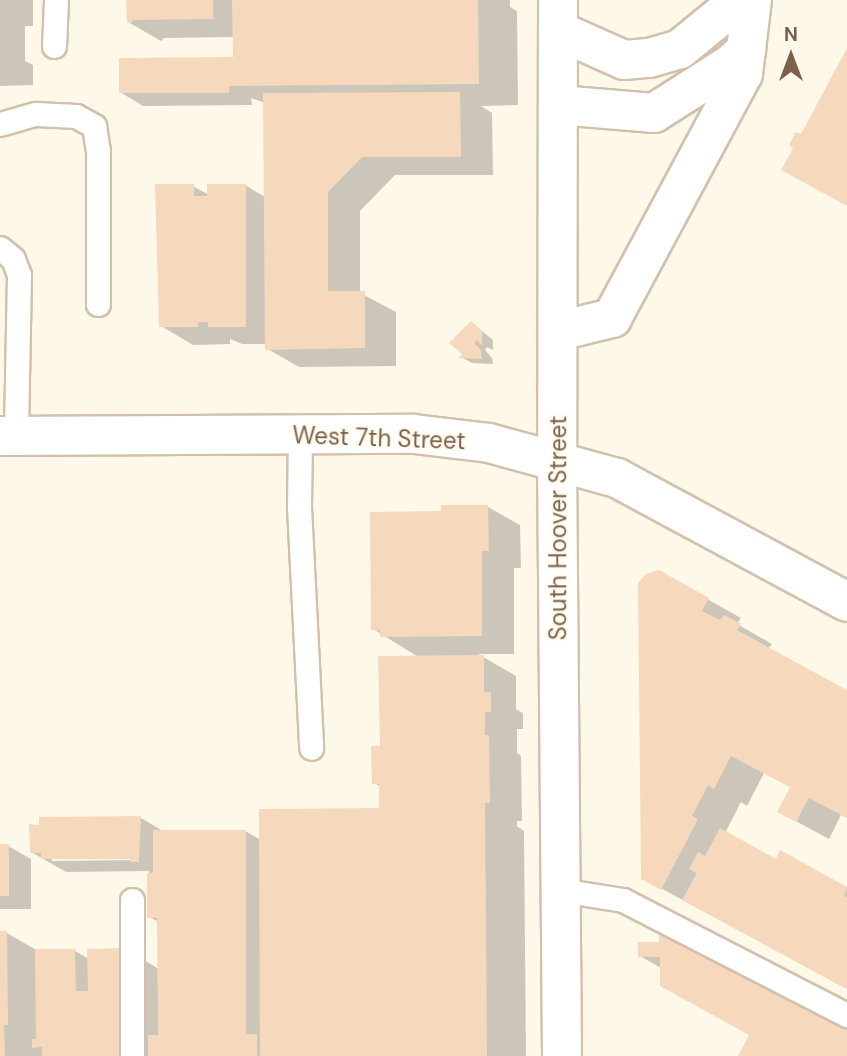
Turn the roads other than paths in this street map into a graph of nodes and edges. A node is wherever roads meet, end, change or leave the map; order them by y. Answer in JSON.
{"nodes":[{"id":1,"x":56,"y":0,"type":"edge"},
{"id":2,"x":740,"y":0,"type":"edge"},
{"id":3,"x":752,"y":0,"type":"edge"},
{"id":4,"x":558,"y":15,"type":"edge"},
{"id":5,"x":54,"y":46,"type":"dead end"},
{"id":6,"x":746,"y":50,"type":"junction"},
{"id":7,"x":559,"y":105,"type":"junction"},
{"id":8,"x":0,"y":124,"type":"edge"},
{"id":9,"x":0,"y":248,"type":"edge"},
{"id":10,"x":98,"y":304,"type":"dead end"},
{"id":11,"x":559,"y":331,"type":"junction"},
{"id":12,"x":300,"y":435,"type":"junction"},
{"id":13,"x":8,"y":436,"type":"edge"},
{"id":14,"x":557,"y":459,"type":"junction"},
{"id":15,"x":847,"y":602,"type":"edge"},
{"id":16,"x":311,"y":748,"type":"dead end"},
{"id":17,"x":560,"y":890,"type":"junction"},
{"id":18,"x":132,"y":900,"type":"dead end"},
{"id":19,"x":847,"y":1015,"type":"edge"},
{"id":20,"x":132,"y":1056,"type":"edge"},
{"id":21,"x":562,"y":1056,"type":"edge"}],
"edges":[{"from":1,"to":5,"type":"lane"},
{"from":2,"to":4,"type":"street"},
{"from":3,"to":6,"type":"street"},
{"from":4,"to":7,"type":"street","name":"South Hoover Street"},
{"from":6,"to":7,"type":"street"},
{"from":6,"to":11,"type":"street"},
{"from":7,"to":11,"type":"street","name":"South Hoover Street"},
{"from":8,"to":10,"type":"lane"},
{"from":9,"to":13,"type":"lane"},
{"from":11,"to":14,"type":"street","name":"South Hoover Street"},
{"from":12,"to":13,"type":"street","name":"West 7th Street"},
{"from":12,"to":14,"type":"street","name":"West 7th Street"},
{"from":12,"to":16,"type":"lane"},
{"from":14,"to":15,"type":"street","name":"West 7th Street"},
{"from":14,"to":17,"type":"street","name":"South Hoover Street"},
{"from":17,"to":19,"type":"lane"},
{"from":17,"to":21,"type":"street","name":"South Hoover Street"},
{"from":18,"to":20,"type":"lane"}]}
